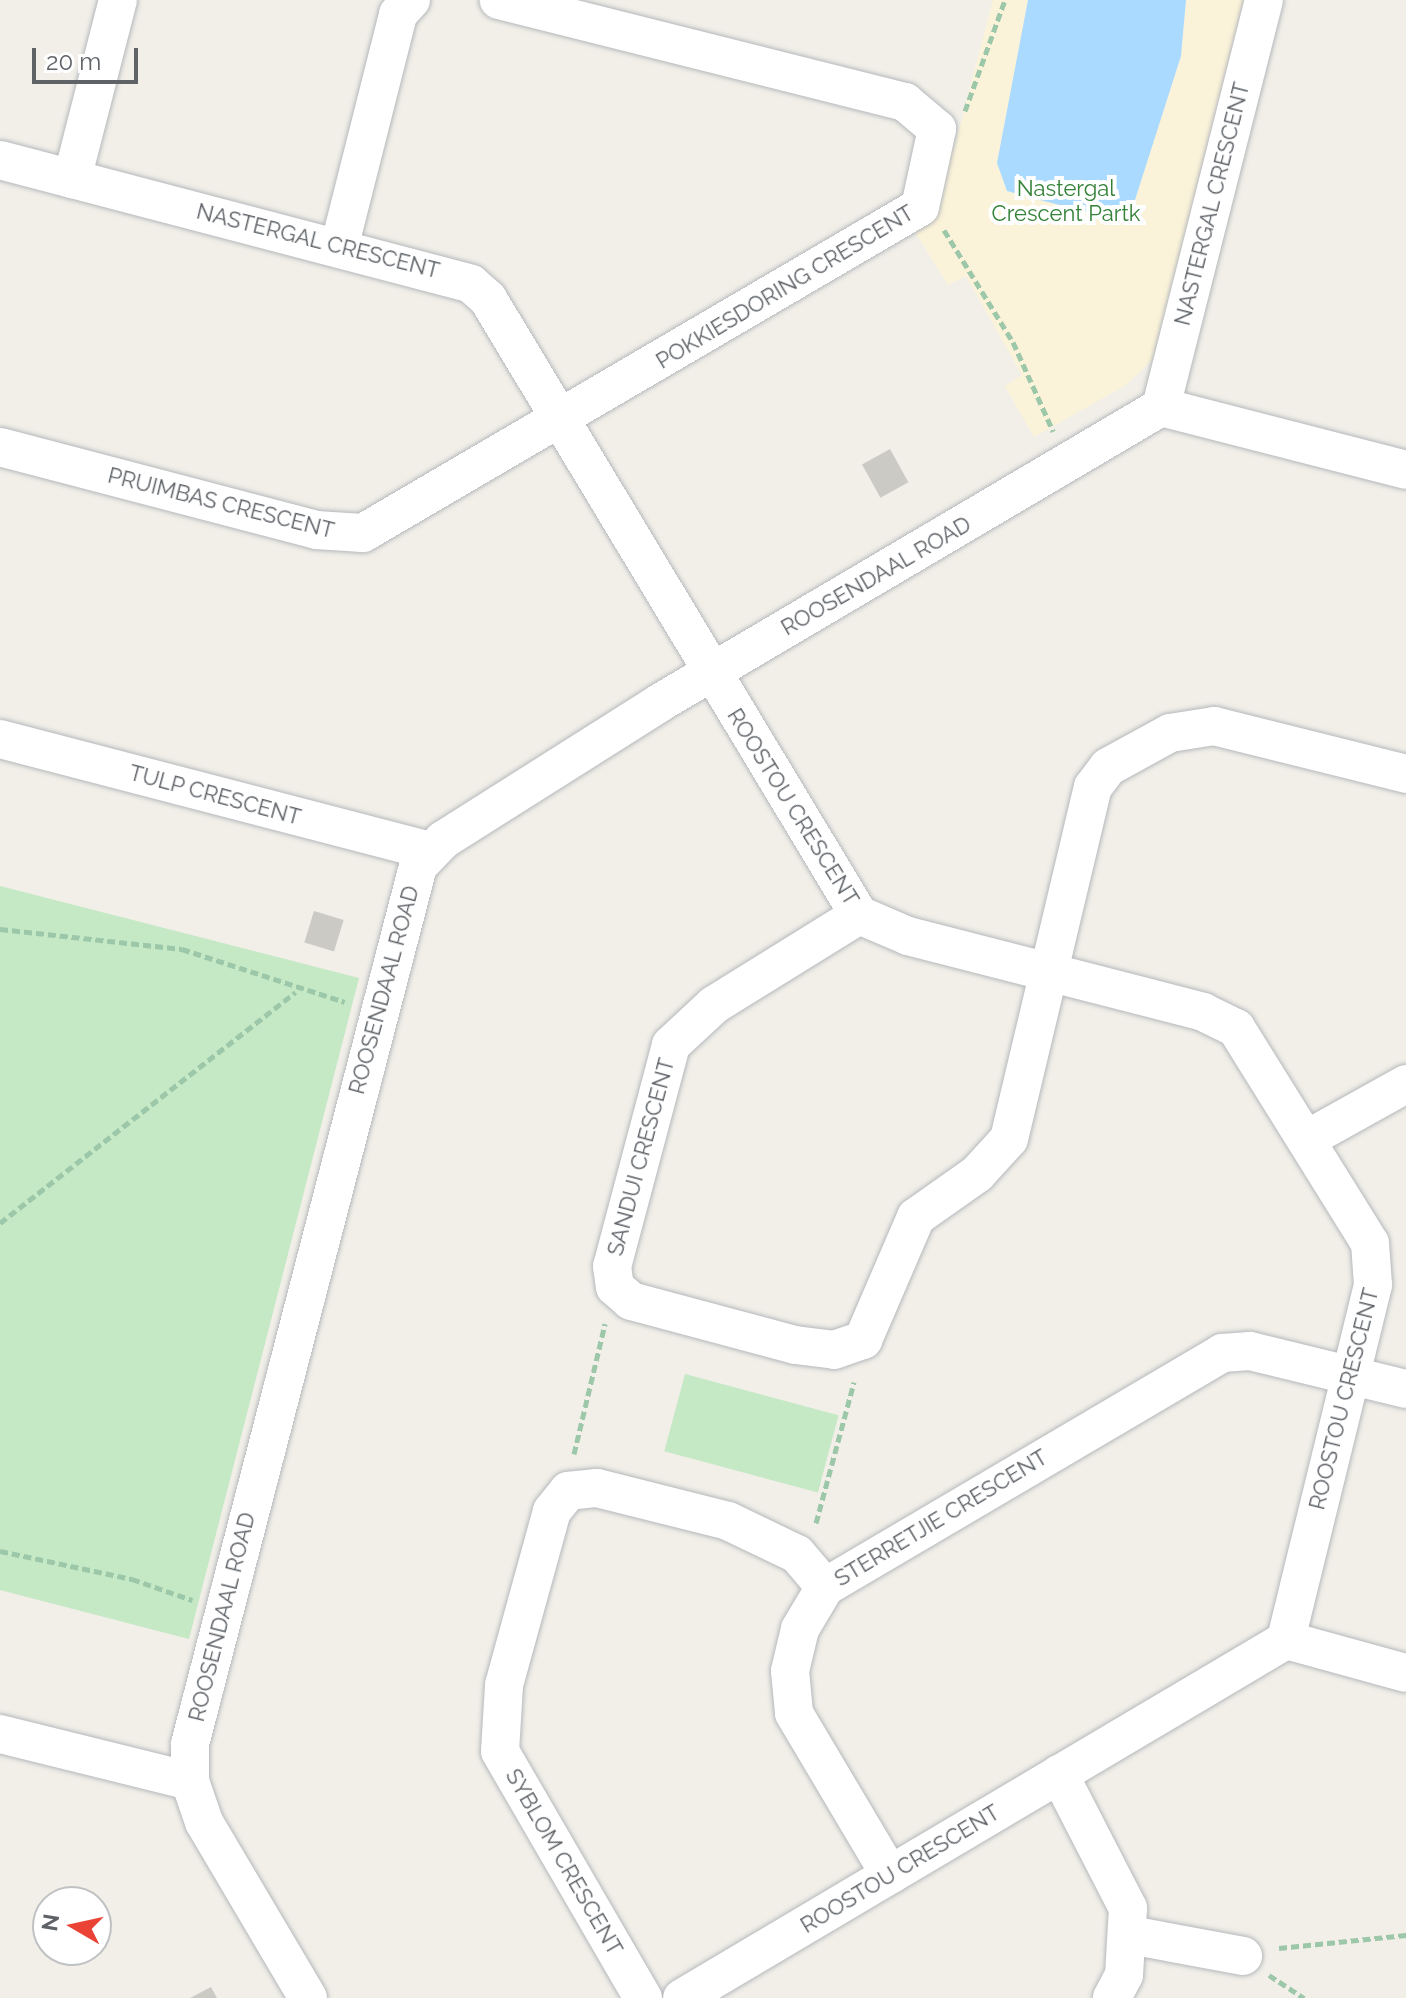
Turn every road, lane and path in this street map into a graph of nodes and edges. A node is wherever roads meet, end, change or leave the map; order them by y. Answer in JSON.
{"nodes":[{"id":1,"x":118,"y":0,"type":"edge"},
{"id":2,"x":411,"y":0,"type":"edge"},
{"id":3,"x":499,"y":0,"type":"edge"},
{"id":4,"x":1005,"y":0,"type":"edge"},
{"id":5,"x":1264,"y":0,"type":"edge"},
{"id":6,"x":937,"y":129,"type":"junction"},
{"id":7,"x":0,"y":160,"type":"edge"},
{"id":8,"x":72,"y":179,"type":"junction"},
{"id":9,"x":920,"y":207,"type":"junction"},
{"id":10,"x":340,"y":244,"type":"junction"},
{"id":11,"x":1161,"y":407,"type":"junction"},
{"id":12,"x":559,"y":423,"type":"junction"},
{"id":13,"x":0,"y":447,"type":"edge"},
{"id":14,"x":1066,"y":466,"type":"junction"},
{"id":15,"x":1406,"y":470,"type":"edge"},
{"id":16,"x":710,"y":673,"type":"junction"},
{"id":17,"x":0,"y":739,"type":"edge"},
{"id":18,"x":1406,"y":774,"type":"edge"},
{"id":19,"x":430,"y":851,"type":"junction"},
{"id":20,"x":859,"y":915,"type":"junction"},
{"id":21,"x":0,"y":929,"type":"edge"},
{"id":22,"x":1049,"y":970,"type":"junction"},
{"id":23,"x":296,"y":991,"type":"junction"},
{"id":24,"x":378,"y":1009,"type":"junction"},
{"id":25,"x":1406,"y":1084,"type":"edge"},
{"id":26,"x":1309,"y":1138,"type":"junction"},
{"id":27,"x":0,"y":1223,"type":"edge"},
{"id":28,"x":615,"y":1287,"type":"junction"},
{"id":29,"x":863,"y":1340,"type":"junction"},
{"id":30,"x":1350,"y":1375,"type":"junction"},
{"id":31,"x":1406,"y":1389,"type":"edge"},
{"id":32,"x":568,"y":1491,"type":"junction"},
{"id":33,"x":0,"y":1551,"type":"edge"},
{"id":34,"x":797,"y":1554,"type":"junction"},
{"id":35,"x":825,"y":1587,"type":"junction"},
{"id":36,"x":223,"y":1612,"type":"junction"},
{"id":37,"x":1286,"y":1640,"type":"junction"},
{"id":38,"x":1406,"y":1673,"type":"edge"},
{"id":39,"x":0,"y":1734,"type":"edge"},
{"id":40,"x":1059,"y":1774,"type":"junction"},
{"id":41,"x":190,"y":1781,"type":"junction"},
{"id":42,"x":890,"y":1875,"type":"junction"},
{"id":43,"x":1130,"y":1935,"type":"junction"},
{"id":44,"x":1406,"y":1935,"type":"edge"},
{"id":45,"x":1243,"y":1956,"type":"joint"},
{"id":46,"x":308,"y":1998,"type":"edge"},
{"id":47,"x":643,"y":1998,"type":"edge"},
{"id":48,"x":682,"y":1998,"type":"edge"},
{"id":49,"x":1112,"y":1998,"type":"edge"}],
"edges":[{"from":1,"to":8,"type":"street"},
{"from":2,"to":10,"type":"street"},
{"from":3,"to":6,"type":"street"},
{"from":4,"to":6,"type":"path"},
{"from":5,"to":11,"type":"street","name":"NASTERGAL CRESCENT"},
{"from":6,"to":9,"type":"street","name":"POKKIESDORING CRESCENT"},
{"from":7,"to":8,"type":"street","name":"NASTERGAL CRESCENT"},
{"from":8,"to":10,"type":"street","name":"NASTERGAL CRESCENT"},
{"from":9,"to":12,"type":"street","name":"POKKIESDORING CRESCENT"},
{"from":9,"to":14,"type":"path"},
{"from":10,"to":12,"type":"street","name":"NASTERGAL CRESCENT"},
{"from":11,"to":14,"type":"street","name":"ROOSENDAAL ROAD"},
{"from":11,"to":15,"type":"street"},
{"from":12,"to":13,"type":"street","name":"PRUIMBAS CRESCENT"},
{"from":12,"to":16,"type":"street","name":"NASTERGAL CRESCENT"},
{"from":14,"to":16,"type":"street","name":"ROOSENDAAL ROAD"},
{"from":16,"to":19,"type":"street","name":"ROOSENDAAL ROAD"},
{"from":16,"to":20,"type":"street","name":"ROOSTOU CRESCENT"},
{"from":17,"to":19,"type":"street","name":"TULP CRESCENT"},
{"from":18,"to":22,"type":"street"},
{"from":19,"to":24,"type":"street","name":"ROOSENDAAL ROAD"},
{"from":20,"to":22,"type":"street","name":"ROOSTOU CRESCENT"},
{"from":20,"to":28,"type":"street","name":"SANDUI CRESCENT"},
{"from":21,"to":23,"type":"path"},
{"from":22,"to":26,"type":"street","name":"ROOSTOU CRESCENT"},
{"from":22,"to":29,"type":"street"},
{"from":23,"to":24,"type":"path"},
{"from":23,"to":27,"type":"path"},
{"from":24,"to":36,"type":"street","name":"ROOSENDAAL ROAD"},
{"from":25,"to":26,"type":"street"},
{"from":26,"to":30,"type":"street","name":"ROOSTOU CRESCENT"},
{"from":28,"to":29,"type":"street","name":"SANDUI CRESCENT"},
{"from":28,"to":32,"type":"path"},
{"from":29,"to":34,"type":"path"},
{"from":30,"to":31,"type":"street","name":"STERRETJIE CRESCENT"},
{"from":30,"to":35,"type":"street","name":"STERRETJIE CRESCENT"},
{"from":30,"to":37,"type":"street","name":"ROOSTOU CRESCENT"},
{"from":32,"to":34,"type":"street"},
{"from":32,"to":47,"type":"street","name":"SYBLOM CRESCENT"},
{"from":33,"to":36,"type":"path"},
{"from":34,"to":35,"type":"street"},
{"from":35,"to":42,"type":"street","name":"STERRETJIE CRESCENT"},
{"from":36,"to":41,"type":"street","name":"ROOSENDAAL ROAD"},
{"from":37,"to":38,"type":"street"},
{"from":37,"to":40,"type":"street","name":"ROOSTOU CRESCENT"},
{"from":39,"to":41,"type":"street"},
{"from":40,"to":42,"type":"street","name":"ROOSTOU CRESCENT"},
{"from":40,"to":43,"type":"street"},
{"from":41,"to":46,"type":"street","name":"ROOSENDAAL ROAD"},
{"from":42,"to":48,"type":"street","name":"ROOSTOU CRESCENT"},
{"from":43,"to":45,"type":"street"},
{"from":43,"to":49,"type":"street"},
{"from":44,"to":45,"type":"path"}]}
